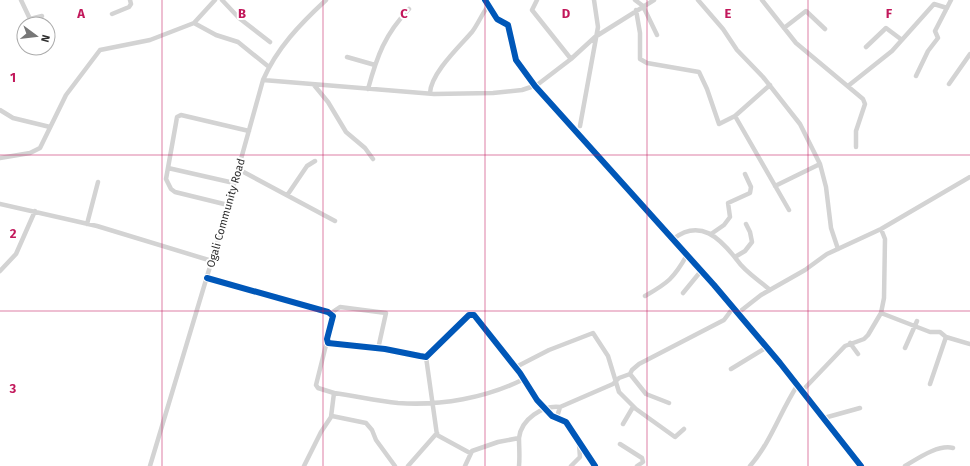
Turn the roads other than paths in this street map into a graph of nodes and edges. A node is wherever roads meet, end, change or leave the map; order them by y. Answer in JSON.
{"nodes":[{"id":1,"x":21,"y":0,"type":"edge"},
{"id":2,"x":130,"y":0,"type":"edge"},
{"id":3,"x":215,"y":0,"type":"edge"},
{"id":4,"x":222,"y":0,"type":"edge"},
{"id":5,"x":326,"y":0,"type":"edge"},
{"id":6,"x":485,"y":0,"type":"edge"},
{"id":7,"x":538,"y":0,"type":"edge"},
{"id":8,"x":594,"y":0,"type":"edge"},
{"id":9,"x":635,"y":0,"type":"edge"},
{"id":10,"x":654,"y":0,"type":"edge"},
{"id":11,"x":698,"y":0,"type":"edge"},
{"id":12,"x":762,"y":0,"type":"edge"},
{"id":13,"x":951,"y":0,"type":"edge"},
{"id":14,"x":488,"y":6,"type":"junction"},
{"id":15,"x":643,"y":6,"type":"junction"},
{"id":16,"x":947,"y":8,"type":"junction"},
{"id":17,"x":409,"y":9,"type":"dead end"},
{"id":18,"x":636,"y":10,"type":"junction"},
{"id":19,"x":112,"y":14,"type":"dead end"},
{"id":20,"x":29,"y":16,"type":"edge"},
{"id":21,"x":194,"y":23,"type":"junction"},
{"id":22,"x":784,"y":28,"type":"junction"},
{"id":23,"x":825,"y":29,"type":"dead end"},
{"id":24,"x":657,"y":35,"type":"dead end"},
{"id":25,"x":595,"y":37,"type":"junction"},
{"id":26,"x":902,"y":40,"type":"junction"},
{"id":27,"x":270,"y":42,"type":"dead end"},
{"id":28,"x":866,"y":47,"type":"dead end"},
{"id":29,"x":970,"y":54,"type":"edge"},
{"id":30,"x":347,"y":57,"type":"dead end"},
{"id":31,"x":571,"y":59,"type":"junction"},
{"id":32,"x":375,"y":65,"type":"junction"},
{"id":33,"x":269,"y":67,"type":"junction"},
{"id":34,"x":916,"y":76,"type":"dead end"},
{"id":35,"x":263,"y":80,"type":"junction"},
{"id":36,"x":949,"y":84,"type":"dead end"},
{"id":37,"x":314,"y":85,"type":"junction"},
{"id":38,"x":770,"y":85,"type":"junction"},
{"id":39,"x":535,"y":86,"type":"junction"},
{"id":40,"x":848,"y":86,"type":"junction"},
{"id":41,"x":368,"y":89,"type":"junction"},
{"id":42,"x":430,"y":93,"type":"junction"},
{"id":43,"x":0,"y":110,"type":"edge"},
{"id":44,"x":735,"y":116,"type":"junction"},
{"id":45,"x":580,"y":126,"type":"dead end"},
{"id":46,"x":50,"y":127,"type":"junction"},
{"id":47,"x":249,"y":131,"type":"junction"},
{"id":48,"x":856,"y":146,"type":"dead end"},
{"id":49,"x":0,"y":158,"type":"edge"},
{"id":50,"x":373,"y":159,"type":"dead end"},
{"id":51,"x":315,"y":161,"type":"dead end"},
{"id":52,"x":820,"y":164,"type":"junction"},
{"id":53,"x":168,"y":168,"type":"junction"},
{"id":54,"x":238,"y":168,"type":"junction"},
{"id":55,"x":745,"y":174,"type":"dead end"},
{"id":56,"x":970,"y":176,"type":"edge"},
{"id":57,"x":98,"y":182,"type":"dead end"},
{"id":58,"x":234,"y":183,"type":"junction"},
{"id":59,"x":775,"y":186,"type":"junction"},
{"id":60,"x":288,"y":194,"type":"junction"},
{"id":61,"x":0,"y":204,"type":"edge"},
{"id":62,"x":228,"y":205,"type":"junction"},
{"id":63,"x":789,"y":210,"type":"dead end"},
{"id":64,"x":35,"y":211,"type":"junction"},
{"id":65,"x":335,"y":221,"type":"dead end"},
{"id":66,"x":87,"y":224,"type":"junction"},
{"id":67,"x":746,"y":224,"type":"dead end"},
{"id":68,"x":881,"y":229,"type":"junction"},
{"id":69,"x":711,"y":234,"type":"junction"},
{"id":70,"x":673,"y":239,"type":"junction"},
{"id":71,"x":838,"y":249,"type":"junction"},
{"id":72,"x":687,"y":255,"type":"junction"},
{"id":73,"x":735,"y":257,"type":"junction"},
{"id":74,"x":212,"y":261,"type":"junction"},
{"id":75,"x":0,"y":271,"type":"edge"},
{"id":76,"x":701,"y":271,"type":"junction"},
{"id":77,"x":207,"y":278,"type":"junction"},
{"id":78,"x":770,"y":290,"type":"junction"},
{"id":79,"x":684,"y":293,"type":"dead end"},
{"id":80,"x":645,"y":296,"type":"dead end"},
{"id":81,"x":733,"y":308,"type":"junction"},
{"id":82,"x":331,"y":313,"type":"junction"},
{"id":83,"x":738,"y":313,"type":"junction"},
{"id":84,"x":881,"y":313,"type":"junction"},
{"id":85,"x":916,"y":324,"type":"junction"},
{"id":86,"x":946,"y":337,"type":"junction"},
{"id":87,"x":327,"y":341,"type":"junction"},
{"id":88,"x":850,"y":343,"type":"junction"},
{"id":89,"x":970,"y":344,"type":"edge"},
{"id":90,"x":767,"y":347,"type":"junction"},
{"id":91,"x":905,"y":348,"type":"dead end"},
{"id":92,"x":378,"y":349,"type":"junction"},
{"id":93,"x":858,"y":354,"type":"dead end"},
{"id":94,"x":426,"y":357,"type":"junction"},
{"id":95,"x":516,"y":367,"type":"junction"},
{"id":96,"x":731,"y":369,"type":"dead end"},
{"id":97,"x":630,"y":374,"type":"junction"},
{"id":98,"x":524,"y":379,"type":"junction"},
{"id":99,"x":616,"y":380,"type":"junction"},
{"id":100,"x":930,"y":384,"type":"dead end"},
{"id":101,"x":797,"y":386,"type":"junction"},
{"id":102,"x":802,"y":391,"type":"junction"},
{"id":103,"x":334,"y":393,"type":"junction"},
{"id":104,"x":433,"y":402,"type":"junction"},
{"id":105,"x":669,"y":403,"type":"dead end"},
{"id":106,"x":633,"y":407,"type":"junction"},
{"id":107,"x":546,"y":408,"type":"junction"},
{"id":108,"x":560,"y":408,"type":"junction"},
{"id":109,"x":860,"y":408,"type":"dead end"},
{"id":110,"x":332,"y":416,"type":"junction"},
{"id":111,"x":557,"y":417,"type":"junction"},
{"id":112,"x":824,"y":418,"type":"junction"},
{"id":113,"x":623,"y":424,"type":"dead end"},
{"id":114,"x":684,"y":429,"type":"dead end"},
{"id":115,"x":437,"y":433,"type":"junction"},
{"id":116,"x":519,"y":438,"type":"junction"},
{"id":117,"x":579,"y":442,"type":"junction"},
{"id":118,"x":620,"y":444,"type":"dead end"},
{"id":119,"x":953,"y":448,"type":"dead end"},
{"id":120,"x":470,"y":453,"type":"junction"},
{"id":121,"x":644,"y":464,"type":"edge"},
{"id":122,"x":592,"y":465,"type":"edge"},
{"id":123,"x":150,"y":466,"type":"edge"},
{"id":124,"x":304,"y":466,"type":"edge"},
{"id":125,"x":395,"y":466,"type":"edge"},
{"id":126,"x":408,"y":466,"type":"edge"},
{"id":127,"x":465,"y":466,"type":"edge"},
{"id":128,"x":519,"y":466,"type":"edge"},
{"id":129,"x":571,"y":466,"type":"edge"},
{"id":130,"x":637,"y":466,"type":"edge"},
{"id":131,"x":750,"y":466,"type":"edge"},
{"id":132,"x":862,"y":466,"type":"edge"},
{"id":133,"x":905,"y":466,"type":"edge"}],
"edges":[{"from":1,"to":20,"type":"street"},
{"from":2,"to":19,"type":"street"},
{"from":3,"to":21,"type":"street"},
{"from":4,"to":27,"type":"street"},
{"from":5,"to":33,"type":"street","name":"Ogali Community Road"},
{"from":6,"to":14,"type":"street"},
{"from":7,"to":31,"type":"street"},
{"from":8,"to":25,"type":"street"},
{"from":9,"to":15,"type":"street"},
{"from":10,"to":15,"type":"street"},
{"from":11,"to":38,"type":"street"},
{"from":12,"to":22,"type":"street"},
{"from":13,"to":16,"type":"street"},
{"from":14,"to":39,"type":"street"},
{"from":14,"to":42,"type":"street"},
{"from":15,"to":18,"type":"street"},
{"from":15,"to":24,"type":"street"},
{"from":16,"to":26,"type":"street"},
{"from":16,"to":34,"type":"street"},
{"from":17,"to":32,"type":"street"},
{"from":18,"to":25,"type":"street"},
{"from":18,"to":44,"type":"street"},
{"from":21,"to":33,"type":"street"},
{"from":21,"to":46,"type":"street"},
{"from":22,"to":23,"type":"street"},
{"from":22,"to":40,"type":"street"},
{"from":25,"to":31,"type":"street"},
{"from":25,"to":45,"type":"street"},
{"from":26,"to":28,"type":"street"},
{"from":26,"to":40,"type":"street"},
{"from":29,"to":36,"type":"street"},
{"from":30,"to":32,"type":"street"},
{"from":31,"to":39,"type":"street"},
{"from":32,"to":41,"type":"street"},
{"from":33,"to":35,"type":"street","name":"Ogali Community Road"},
{"from":35,"to":37,"type":"street"},
{"from":35,"to":47,"type":"street","name":"Ogali Community Road"},
{"from":37,"to":41,"type":"street"},
{"from":37,"to":50,"type":"street"},
{"from":38,"to":44,"type":"street"},
{"from":38,"to":52,"type":"street"},
{"from":39,"to":42,"type":"street"},
{"from":39,"to":70,"type":"street"},
{"from":40,"to":48,"type":"street"},
{"from":41,"to":42,"type":"street"},
{"from":43,"to":46,"type":"street"},
{"from":44,"to":59,"type":"street"},
{"from":46,"to":49,"type":"street"},
{"from":47,"to":53,"type":"street"},
{"from":47,"to":54,"type":"street","name":"Ogali Community Road"},
{"from":51,"to":60,"type":"street"},
{"from":52,"to":59,"type":"street"},
{"from":52,"to":71,"type":"street"},
{"from":53,"to":58,"type":"street"},
{"from":53,"to":62,"type":"street"},
{"from":54,"to":58,"type":"street","name":"Ogali Community Road"},
{"from":54,"to":60,"type":"street"},
{"from":55,"to":69,"type":"street"},
{"from":56,"to":68,"type":"street"},
{"from":57,"to":66,"type":"street"},
{"from":58,"to":62,"type":"street","name":"Ogali Community Road"},
{"from":59,"to":63,"type":"street"},
{"from":60,"to":65,"type":"street"},
{"from":61,"to":64,"type":"street"},
{"from":62,"to":74,"type":"street","name":"Ogali Community Road"},
{"from":64,"to":66,"type":"street"},
{"from":64,"to":75,"type":"street"},
{"from":66,"to":74,"type":"street"},
{"from":67,"to":73,"type":"street"},
{"from":68,"to":71,"type":"street"},
{"from":68,"to":84,"type":"street"},
{"from":69,"to":70,"type":"street"},
{"from":69,"to":73,"type":"street"},
{"from":70,"to":72,"type":"street"},
{"from":71,"to":78,"type":"street"},
{"from":72,"to":76,"type":"street"},
{"from":72,"to":80,"type":"street"},
{"from":73,"to":78,"type":"street"},
{"from":74,"to":77,"type":"street","name":"Ogali Community Road"},
{"from":76,"to":79,"type":"street"},
{"from":76,"to":81,"type":"street"},
{"from":77,"to":82,"type":"street"},
{"from":77,"to":123,"type":"street","name":"Ogali Community Road"},
{"from":78,"to":83,"type":"street"},
{"from":81,"to":83,"type":"street"},
{"from":81,"to":97,"type":"street"},
{"from":82,"to":87,"type":"street"},
{"from":82,"to":92,"type":"street"},
{"from":83,"to":90,"type":"street"},
{"from":84,"to":85,"type":"street"},
{"from":84,"to":88,"type":"street"},
{"from":85,"to":86,"type":"street"},
{"from":85,"to":91,"type":"street"},
{"from":86,"to":89,"type":"street"},
{"from":86,"to":100,"type":"street"},
{"from":87,"to":92,"type":"street"},
{"from":87,"to":103,"type":"street"},
{"from":88,"to":93,"type":"street"},
{"from":88,"to":102,"type":"street"},
{"from":90,"to":96,"type":"street"},
{"from":90,"to":101,"type":"street"},
{"from":92,"to":94,"type":"street"},
{"from":94,"to":95,"type":"street"},
{"from":94,"to":104,"type":"street"},
{"from":95,"to":98,"type":"street"},
{"from":95,"to":99,"type":"street"},
{"from":97,"to":99,"type":"street"},
{"from":97,"to":105,"type":"street"},
{"from":98,"to":104,"type":"street"},
{"from":98,"to":107,"type":"street"},
{"from":99,"to":106,"type":"street"},
{"from":99,"to":108,"type":"street"},
{"from":101,"to":102,"type":"street"},
{"from":101,"to":131,"type":"street"},
{"from":102,"to":112,"type":"street"},
{"from":103,"to":104,"type":"street"},
{"from":103,"to":110,"type":"street"},
{"from":104,"to":115,"type":"street"},
{"from":106,"to":113,"type":"street"},
{"from":106,"to":114,"type":"street"},
{"from":107,"to":108,"type":"street"},
{"from":107,"to":111,"type":"street"},
{"from":107,"to":116,"type":"street"},
{"from":108,"to":111,"type":"street"},
{"from":109,"to":112,"type":"street"},
{"from":110,"to":124,"type":"street"},
{"from":110,"to":125,"type":"street"},
{"from":111,"to":117,"type":"street"},
{"from":112,"to":132,"type":"street"},
{"from":115,"to":120,"type":"street"},
{"from":115,"to":126,"type":"street"},
{"from":116,"to":120,"type":"street"},
{"from":116,"to":128,"type":"street"},
{"from":117,"to":122,"type":"street"},
{"from":117,"to":129,"type":"street"},
{"from":118,"to":121,"type":"street"},
{"from":119,"to":133,"type":"street"},
{"from":120,"to":127,"type":"street"},
{"from":121,"to":130,"type":"street"}]}
